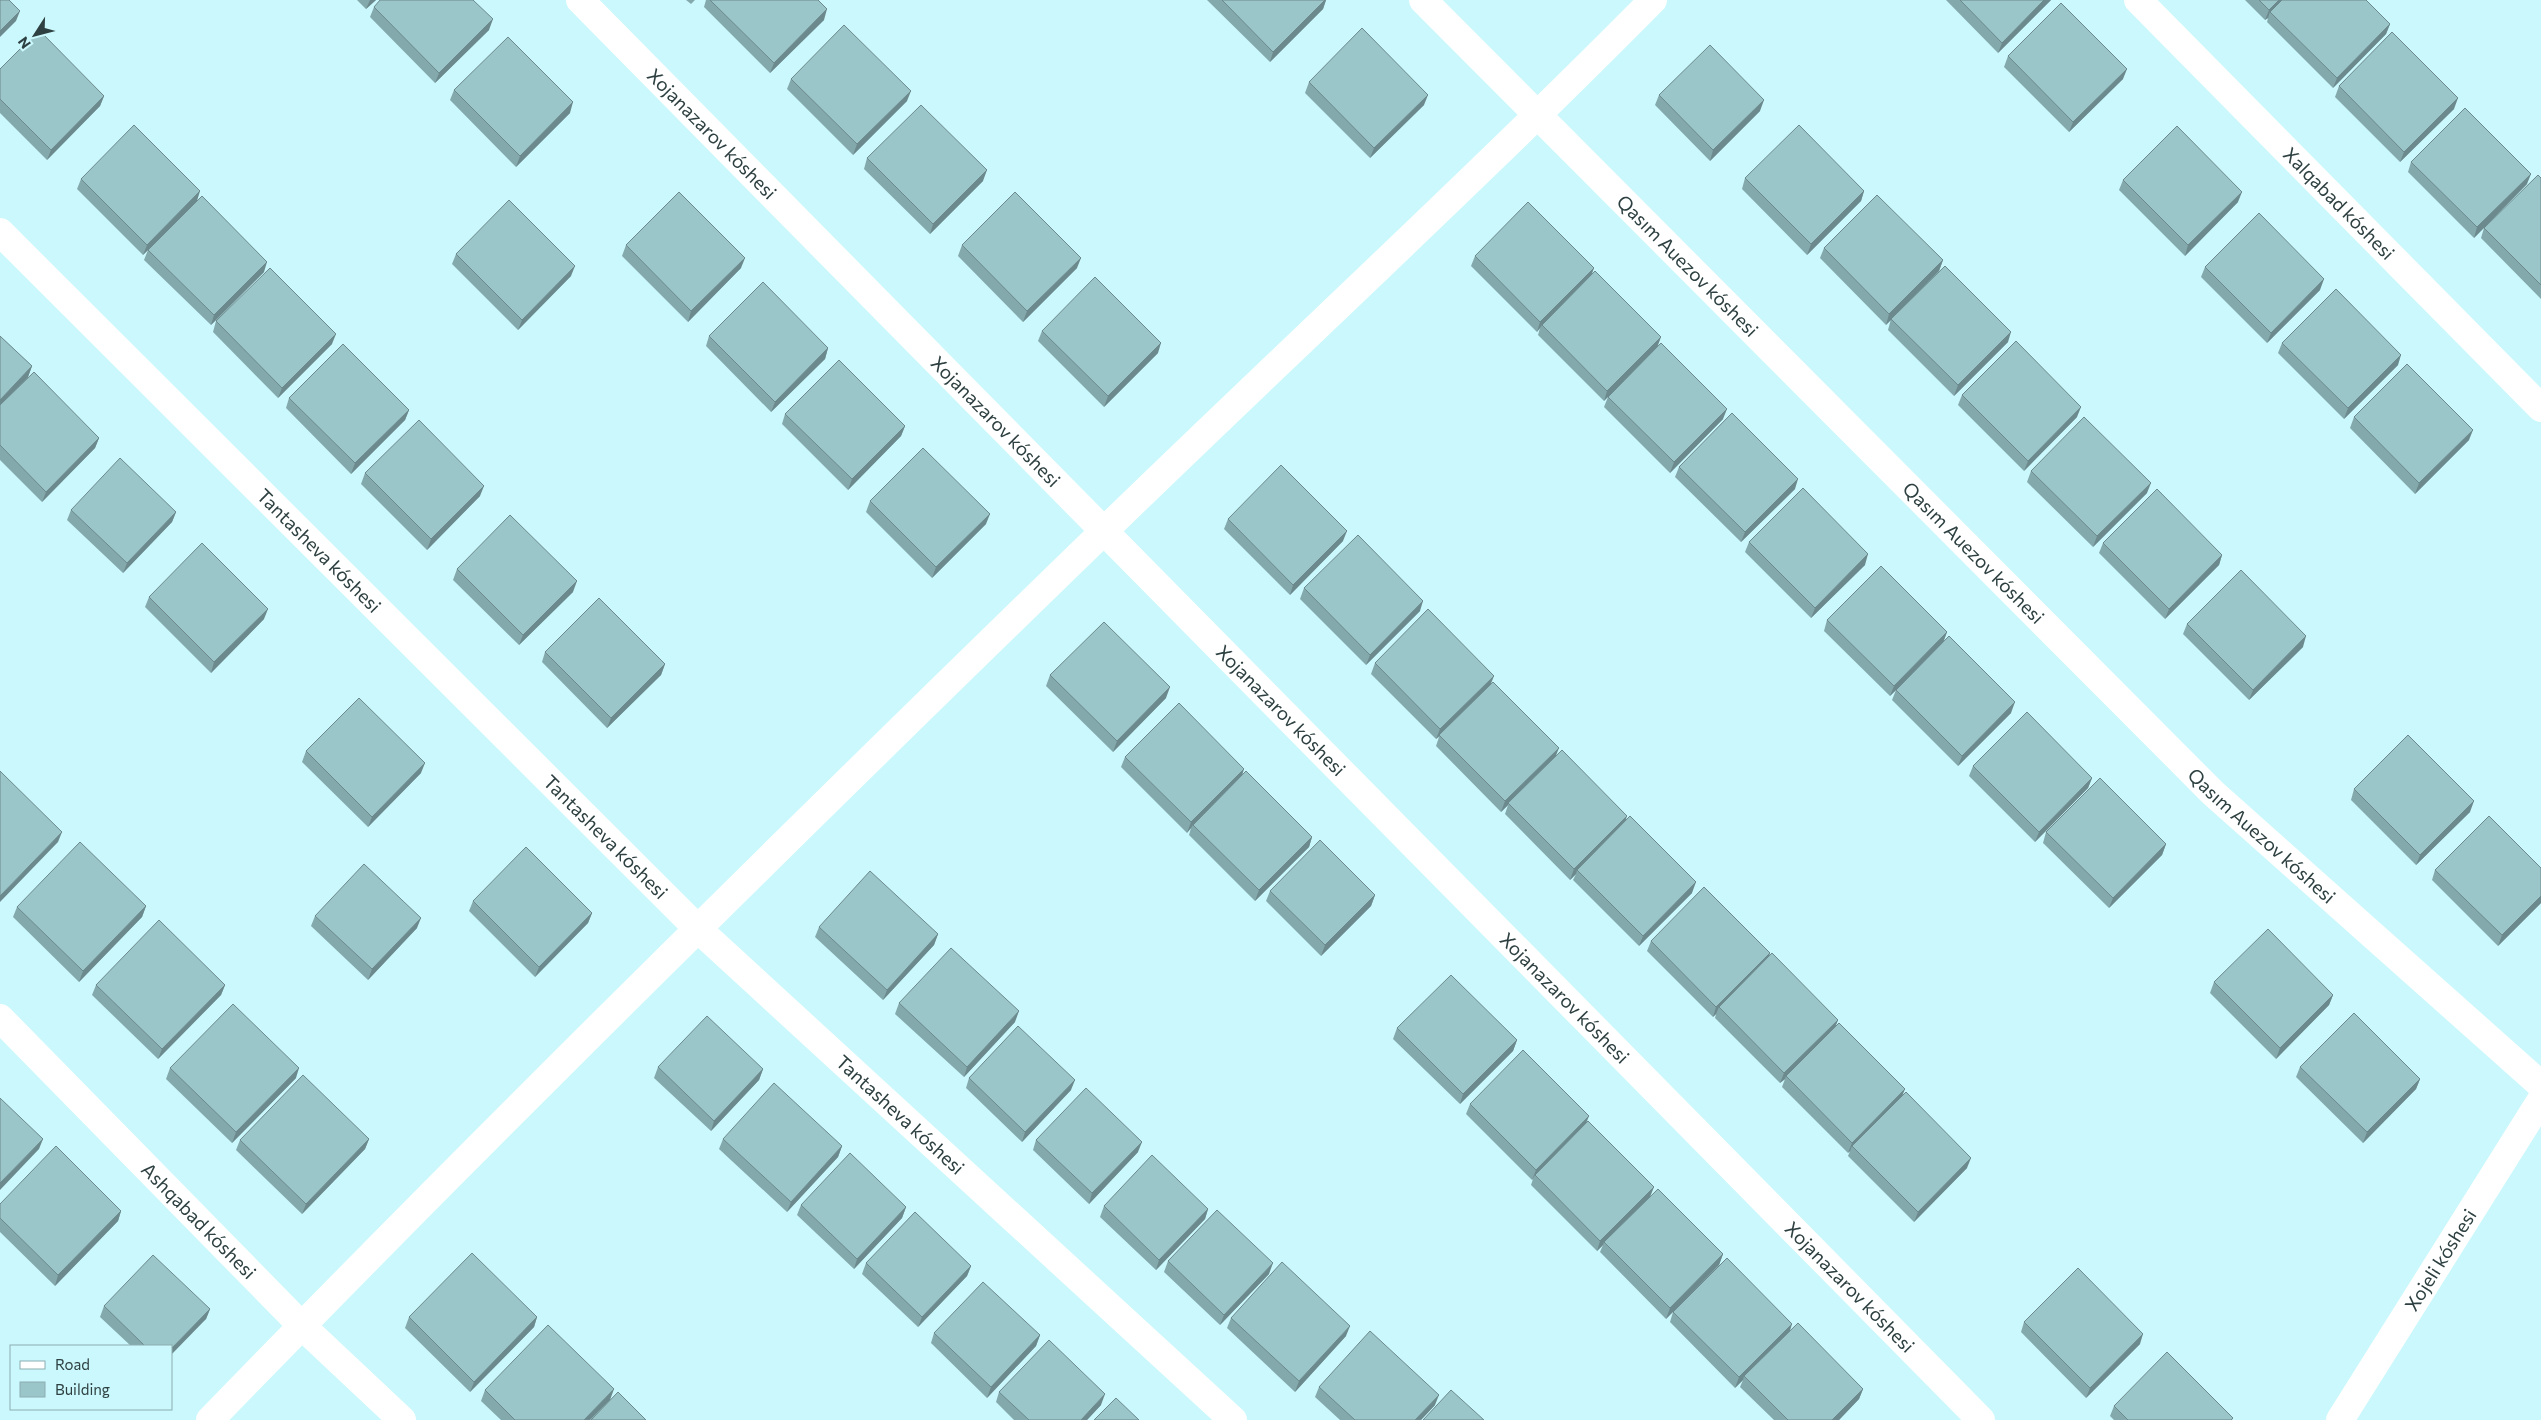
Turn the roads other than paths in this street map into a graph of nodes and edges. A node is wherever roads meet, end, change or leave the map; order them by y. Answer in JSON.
{"nodes":[{"id":1,"x":580,"y":0,"type":"edge"},
{"id":2,"x":1423,"y":0,"type":"edge"},
{"id":3,"x":1653,"y":0,"type":"edge"},
{"id":4,"x":2138,"y":0,"type":"edge"},
{"id":5,"x":1539,"y":116,"type":"junction"},
{"id":6,"x":0,"y":232,"type":"edge"},
{"id":7,"x":2541,"y":408,"type":"edge"},
{"id":8,"x":1105,"y":530,"type":"junction"},
{"id":9,"x":698,"y":929,"type":"junction"},
{"id":10,"x":0,"y":1018,"type":"edge"},
{"id":11,"x":2541,"y":1085,"type":"edge"},
{"id":12,"x":2541,"y":1100,"type":"edge"},
{"id":13,"x":302,"y":1326,"type":"junction"},
{"id":14,"x":210,"y":1420,"type":"edge"},
{"id":15,"x":402,"y":1420,"type":"edge"},
{"id":16,"x":1233,"y":1420,"type":"edge"},
{"id":17,"x":1981,"y":1420,"type":"edge"},
{"id":18,"x":2340,"y":1420,"type":"edge"}],
"edges":[{"from":1,"to":8,"type":"street","name":"Xojanazarov kóshesi"},
{"from":2,"to":5,"type":"street","name":"Qasım Auezov kóshesi"},
{"from":3,"to":5,"type":"street"},
{"from":4,"to":7,"type":"street","name":"Xalqabad kóshesi"},
{"from":5,"to":8,"type":"street"},
{"from":5,"to":11,"type":"street","name":"Qasım Auezov kóshesi"},
{"from":6,"to":9,"type":"street","name":"Tantasheva kóshesi"},
{"from":8,"to":9,"type":"street"},
{"from":8,"to":17,"type":"street","name":"Xojanazarov kóshesi"},
{"from":9,"to":13,"type":"street"},
{"from":9,"to":16,"type":"street","name":"Tantasheva kóshesi"},
{"from":10,"to":13,"type":"street","name":"Ashqabad kóshesi"},
{"from":12,"to":18,"type":"street","name":"Xojeli kóshesi"},
{"from":13,"to":14,"type":"street"},
{"from":13,"to":15,"type":"street","name":"Ashqabad kóshesi"}]}
